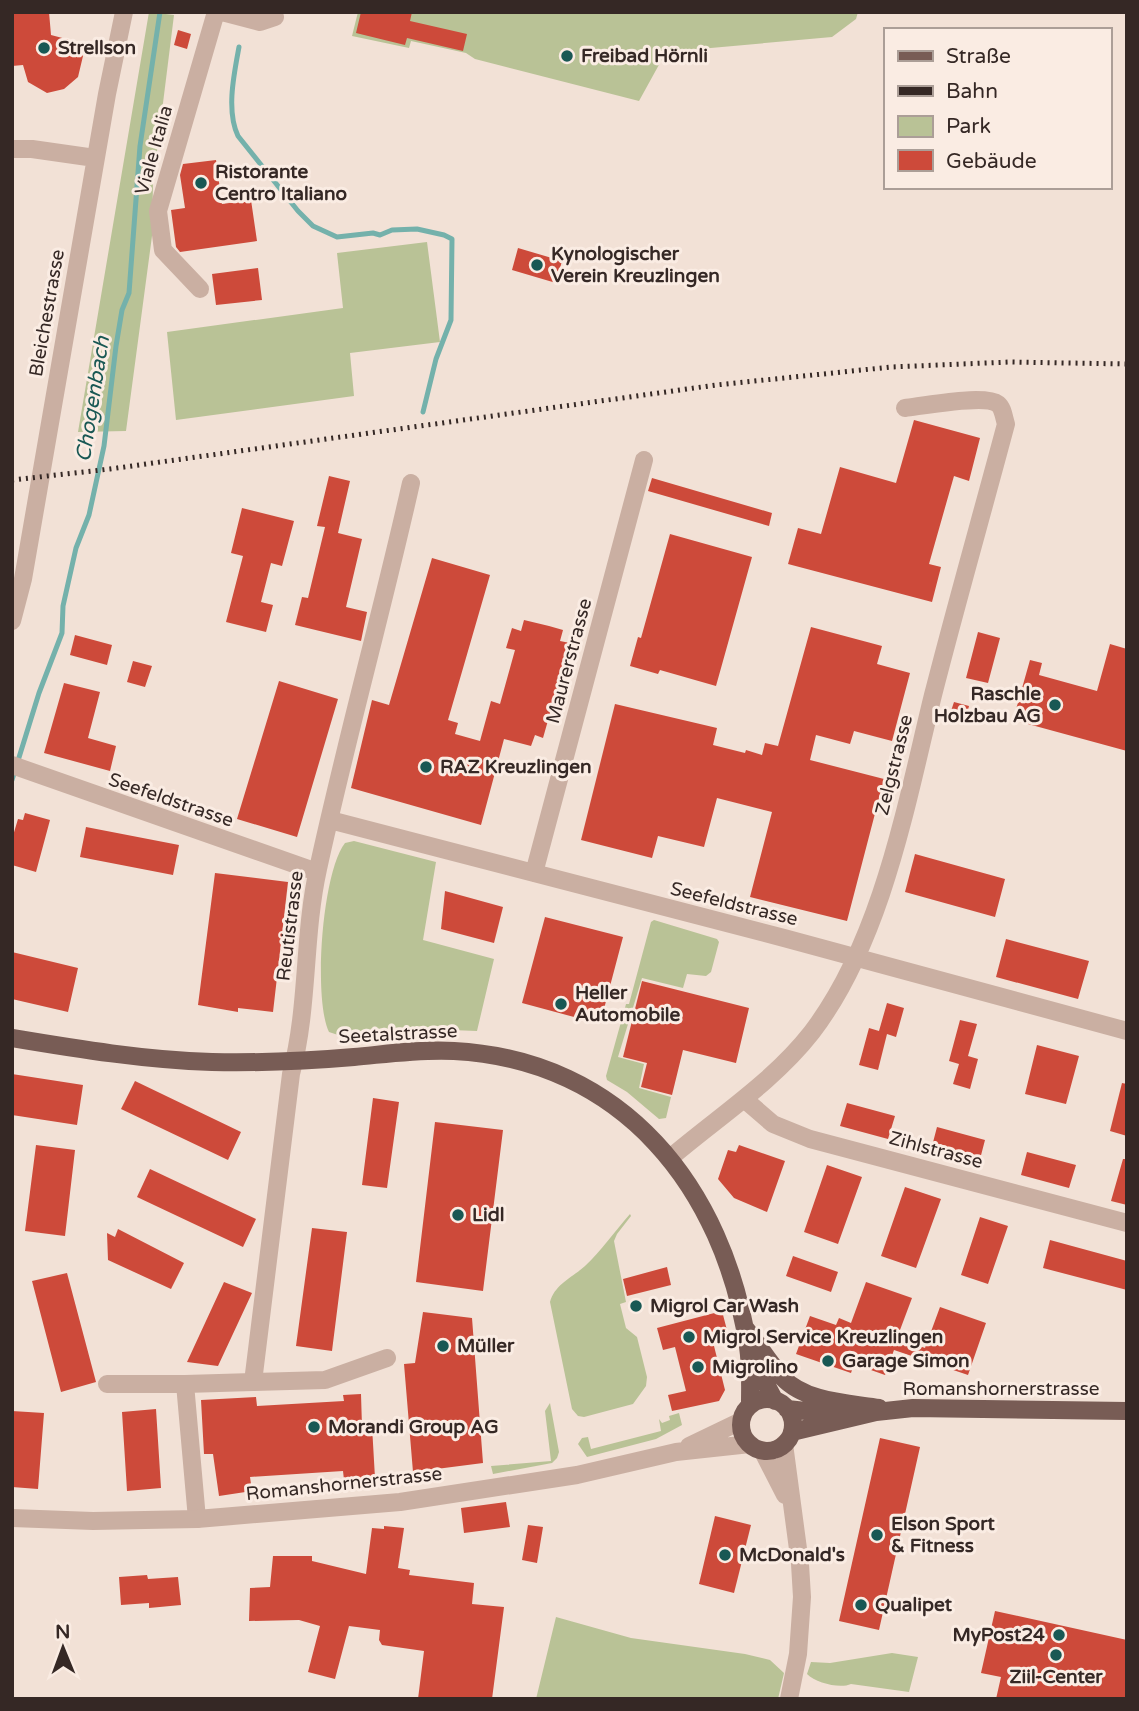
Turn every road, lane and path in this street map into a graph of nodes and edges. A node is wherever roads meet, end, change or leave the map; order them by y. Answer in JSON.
{"nodes":[{"id":1,"x":124,"y":12,"type":"edge"},
{"id":2,"x":216,"y":12,"type":"edge"},
{"id":3,"x":222,"y":12,"type":"edge"},
{"id":4,"x":275,"y":17,"type":"dead end"},
{"id":5,"x":12,"y":149,"type":"edge"},
{"id":6,"x":95,"y":158,"type":"junction"},
{"id":7,"x":200,"y":289,"type":"dead end"},
{"id":8,"x":905,"y":408,"type":"dead end"},
{"id":9,"x":643,"y":460,"type":"dead end"},
{"id":10,"x":411,"y":482,"type":"dead end"},
{"id":11,"x":12,"y":621,"type":"edge"},
{"id":12,"x":18,"y":767,"type":"edge"},
{"id":13,"x":330,"y":820,"type":"junction"},
{"id":14,"x":317,"y":872,"type":"junction"},
{"id":15,"x":534,"y":873,"type":"junction"},
{"id":16,"x":856,"y":957,"type":"junction"},
{"id":17,"x":1127,"y":1031,"type":"edge"},
{"id":18,"x":12,"y":1038,"type":"edge"},
{"id":19,"x":295,"y":1062,"type":"junction"},
{"id":20,"x":744,"y":1099,"type":"junction"},
{"id":21,"x":670,"y":1158,"type":"junction"},
{"id":22,"x":1127,"y":1223,"type":"edge"},
{"id":23,"x":745,"y":1328,"type":"junction"},
{"id":24,"x":748,"y":1351,"type":"junction"},
{"id":25,"x":387,"y":1358,"type":"dead end"},
{"id":26,"x":253,"y":1382,"type":"junction"},
{"id":27,"x":107,"y":1384,"type":"dead end"},
{"id":28,"x":185,"y":1384,"type":"junction"},
{"id":29,"x":750,"y":1405,"type":"junction"},
{"id":30,"x":781,"y":1405,"type":"junction"},
{"id":31,"x":883,"y":1411,"type":"junction"},
{"id":32,"x":1127,"y":1411,"type":"edge"},
{"id":33,"x":741,"y":1421,"type":"junction"},
{"id":34,"x":788,"y":1438,"type":"junction"},
{"id":35,"x":756,"y":1447,"type":"junction"},
{"id":36,"x":676,"y":1452,"type":"junction"},
{"id":37,"x":792,"y":1511,"type":"junction"},
{"id":38,"x":12,"y":1518,"type":"edge"},
{"id":39,"x":197,"y":1519,"type":"junction"},
{"id":40,"x":789,"y":1699,"type":"edge"}],
"edges":[{"from":1,"to":6,"type":"street","name":"Bleichestrasse"},
{"from":2,"to":7,"type":"street","name":"Viale Italia"},
{"from":3,"to":4,"type":"street"},
{"from":5,"to":6,"type":"street"},
{"from":6,"to":11,"type":"street","name":"Bleichestrasse"},
{"from":8,"to":16,"type":"street","name":"Zelgstrasse"},
{"from":9,"to":15,"type":"street","name":"Maurerstrasse"},
{"from":10,"to":13,"type":"street","name":"Reutistrasse"},
{"from":12,"to":14,"type":"street","name":"Seefeldstrasse"},
{"from":13,"to":14,"type":"street","name":"Reutistrasse"},
{"from":13,"to":15,"type":"street","name":"Seefeldstrasse"},
{"from":14,"to":19,"type":"street","name":"Reutistrasse"},
{"from":15,"to":16,"type":"street","name":"Seefeldstrasse"},
{"from":16,"to":17,"type":"street","name":"Seefeldstrasse"},
{"from":16,"to":20,"type":"street","name":"Zelgstrasse"},
{"from":18,"to":19,"type":"main road","name":"Seetalstrasse"},
{"from":19,"to":21,"type":"main road","name":"Seetalstrasse"},
{"from":19,"to":26,"type":"street","name":"Reutistrasse"},
{"from":20,"to":21,"type":"street","name":"Zelgstrasse"},
{"from":20,"to":22,"type":"street","name":"Zihlstrasse"},
{"from":21,"to":23,"type":"main road","name":"Seetalstrasse"},
{"from":23,"to":24,"type":"main road","name":"Seetalstrasse"},
{"from":23,"to":31,"type":"main road"},
{"from":24,"to":29,"type":"main road","name":"Seetalstrasse"},
{"from":24,"to":30,"type":"main road","name":"Seetalstrasse"},
{"from":25,"to":26,"type":"street"},
{"from":26,"to":28,"type":"street"},
{"from":27,"to":28,"type":"street"},
{"from":28,"to":39,"type":"street"},
{"from":29,"to":30,"type":"main road"},
{"from":29,"to":33,"type":"main road"},
{"from":30,"to":31,"type":"main road","name":"Romanshornerstrasse"},
{"from":30,"to":34,"type":"main road"},
{"from":31,"to":32,"type":"main road","name":"Romanshornerstrasse"},
{"from":31,"to":34,"type":"main road","name":"Romanshornerstrasse"},
{"from":33,"to":35,"type":"main road"},
{"from":33,"to":36,"type":"street","name":"Romanshornerstrasse"},
{"from":34,"to":35,"type":"main road"},
{"from":34,"to":37,"type":"street"},
{"from":35,"to":36,"type":"street","name":"Romanshornerstrasse"},
{"from":35,"to":37,"type":"street"},
{"from":36,"to":39,"type":"street","name":"Romanshornerstrasse"},
{"from":37,"to":40,"type":"street"},
{"from":38,"to":39,"type":"street","name":"Romanshornerstrasse"}]}
